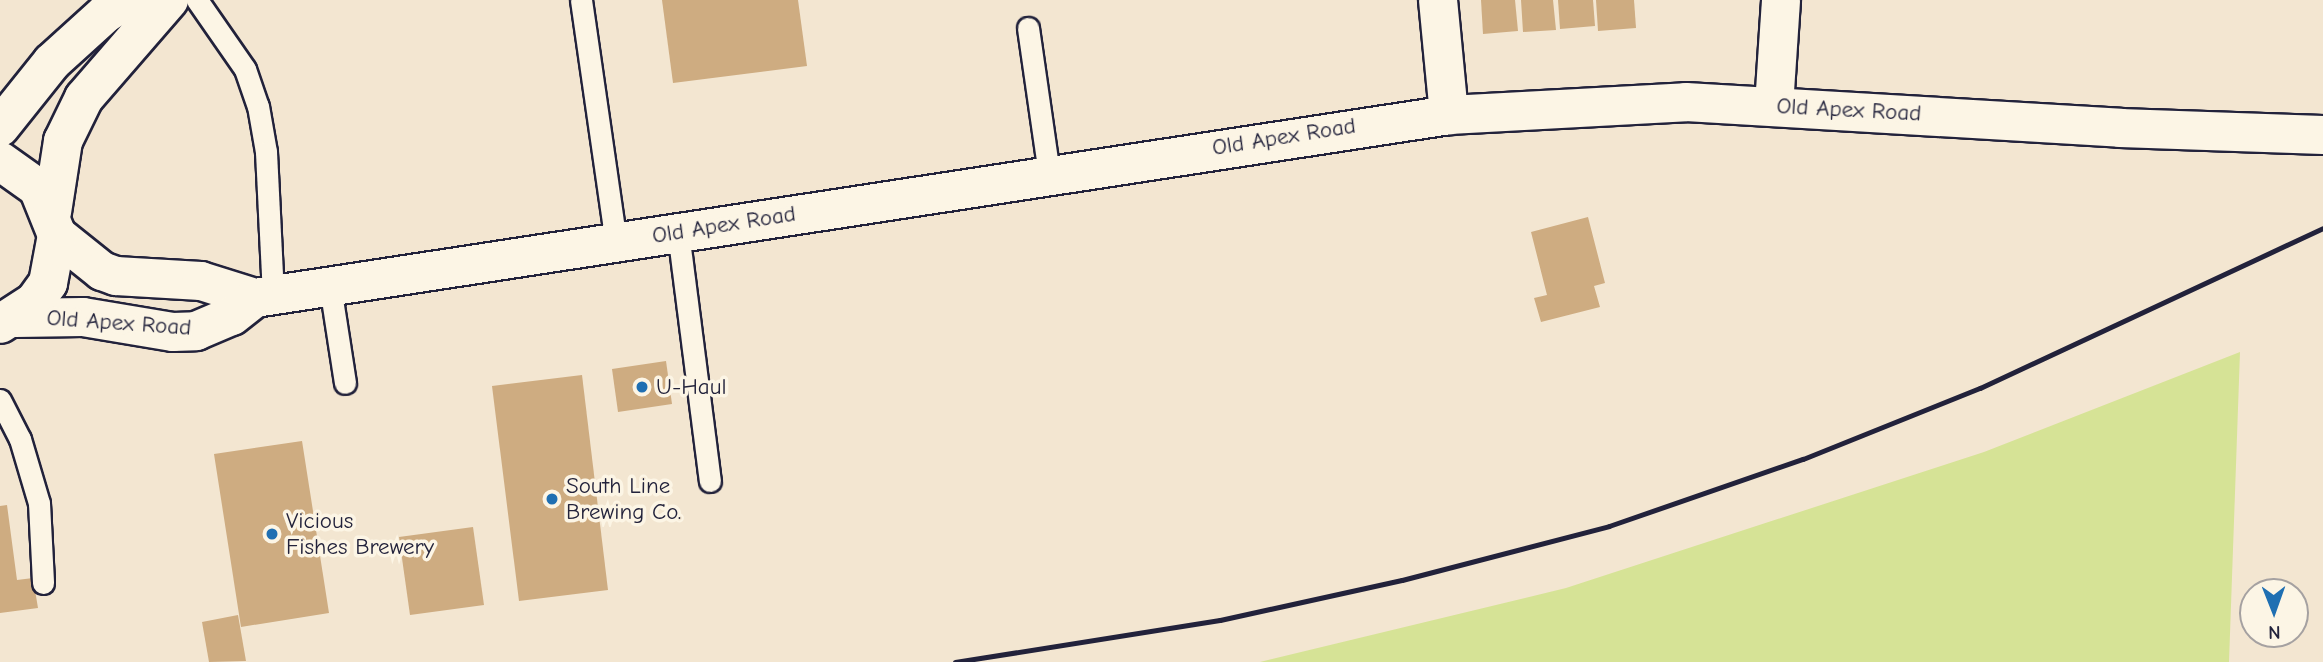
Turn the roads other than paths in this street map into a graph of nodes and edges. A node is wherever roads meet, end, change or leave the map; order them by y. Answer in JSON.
{"nodes":[{"id":1,"x":128,"y":0,"type":"edge"},
{"id":2,"x":169,"y":0,"type":"edge"},
{"id":3,"x":197,"y":0,"type":"edge"},
{"id":4,"x":581,"y":0,"type":"edge"},
{"id":5,"x":1438,"y":0,"type":"edge"},
{"id":6,"x":1781,"y":0,"type":"edge"},
{"id":7,"x":1028,"y":28,"type":"dead end"},
{"id":8,"x":1774,"y":106,"type":"junction"},
{"id":9,"x":1449,"y":115,"type":"junction"},
{"id":10,"x":0,"y":127,"type":"edge"},
{"id":11,"x":2323,"y":135,"type":"edge"},
{"id":12,"x":0,"y":161,"type":"edge"},
{"id":13,"x":1049,"y":173,"type":"junction"},
{"id":14,"x":54,"y":224,"type":"junction"},
{"id":15,"x":678,"y":232,"type":"junction"},
{"id":16,"x":617,"y":242,"type":"junction"},
{"id":17,"x":330,"y":286,"type":"junction"},
{"id":18,"x":264,"y":297,"type":"junction"},
{"id":19,"x":8,"y":321,"type":"edge"},
{"id":20,"x":345,"y":383,"type":"dead end"},
{"id":21,"x":0,"y":400,"type":"edge"},
{"id":22,"x":710,"y":481,"type":"dead end"},
{"id":23,"x":43,"y":583,"type":"dead end"}],
"edges":[{"from":1,"to":10,"type":"street"},
{"from":2,"to":14,"type":"street"},
{"from":3,"to":18,"type":"lane"},
{"from":4,"to":16,"type":"lane"},
{"from":5,"to":9,"type":"street"},
{"from":6,"to":8,"type":"street"},
{"from":7,"to":13,"type":"lane"},
{"from":8,"to":9,"type":"street","name":"Old Apex Road"},
{"from":8,"to":11,"type":"street","name":"Old Apex Road"},
{"from":9,"to":13,"type":"street","name":"Old Apex Road"},
{"from":12,"to":14,"type":"street","name":"Old Apex Road"},
{"from":13,"to":15,"type":"street","name":"Old Apex Road"},
{"from":14,"to":18,"type":"street","name":"Old Apex Road"},
{"from":14,"to":19,"type":"street"},
{"from":15,"to":16,"type":"street","name":"Old Apex Road"},
{"from":15,"to":22,"type":"lane"},
{"from":16,"to":17,"type":"street","name":"Old Apex Road"},
{"from":17,"to":18,"type":"street","name":"Old Apex Road"},
{"from":17,"to":20,"type":"lane"},
{"from":18,"to":19,"type":"street","name":"Old Apex Road"},
{"from":21,"to":23,"type":"lane"}]}
